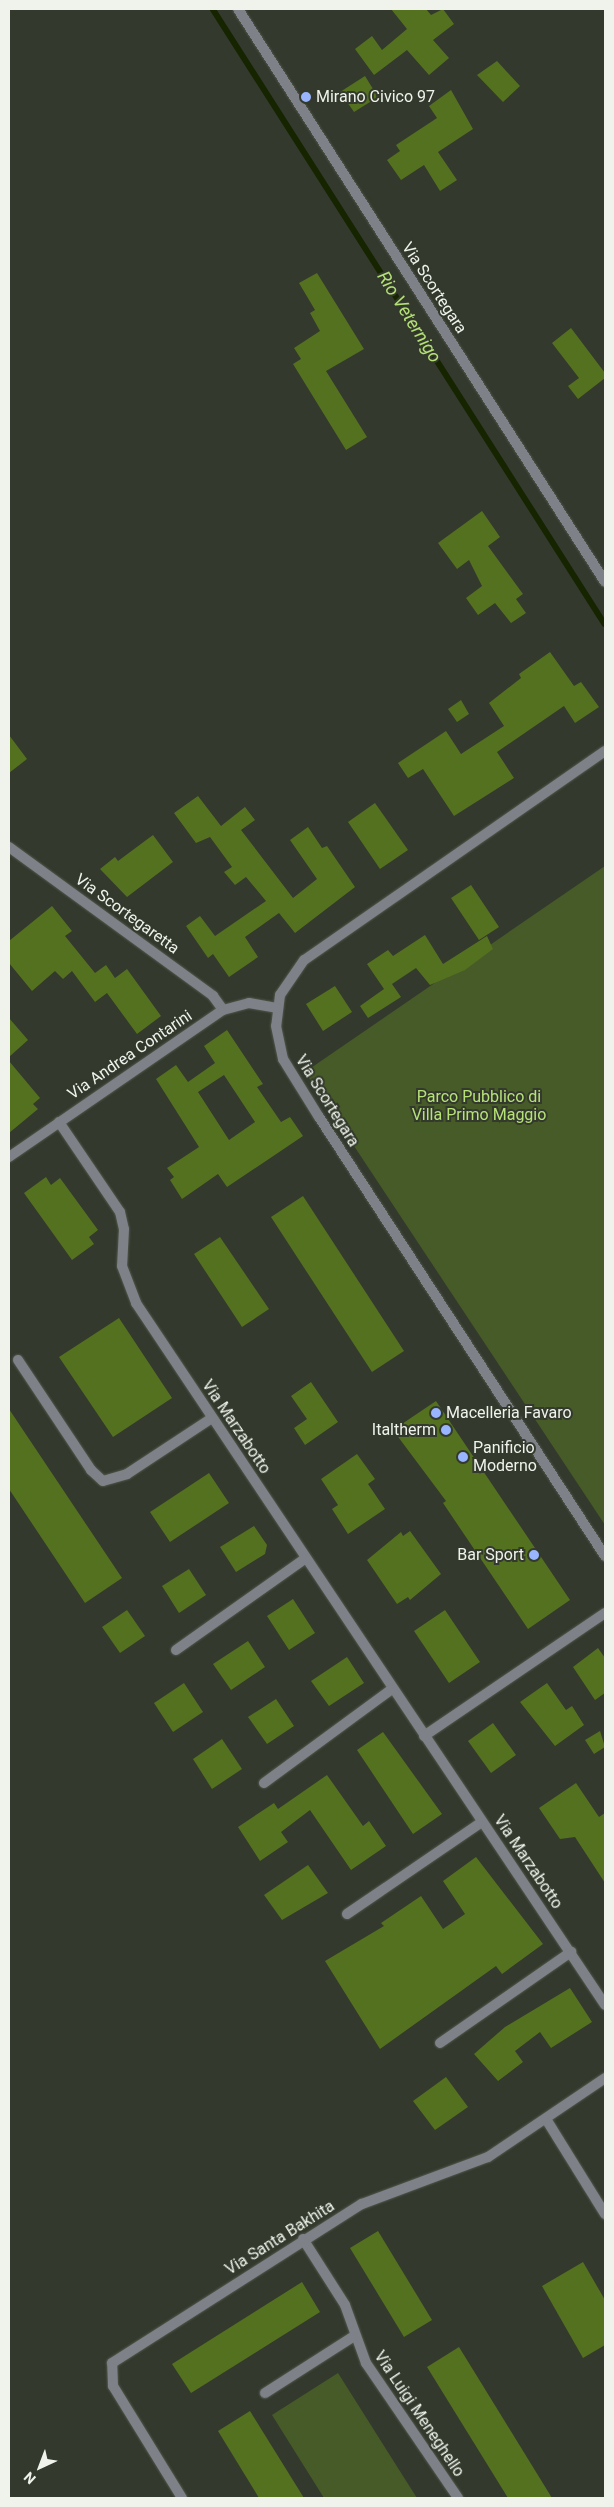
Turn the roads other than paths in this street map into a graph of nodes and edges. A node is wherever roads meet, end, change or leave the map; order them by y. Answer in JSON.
{"nodes":[{"id":1,"x":238,"y":9,"type":"edge"},
{"id":2,"x":605,"y":582,"type":"edge"},
{"id":3,"x":605,"y":751,"type":"edge"},
{"id":4,"x":9,"y":847,"type":"edge"},
{"id":5,"x":277,"y":1008,"type":"junction"},
{"id":6,"x":223,"y":1010,"type":"junction"},
{"id":7,"x":59,"y":1122,"type":"junction"},
{"id":8,"x":9,"y":1157,"type":"edge"},
{"id":9,"x":18,"y":1360,"type":"dead end"},
{"id":10,"x":212,"y":1418,"type":"junction"},
{"id":11,"x":605,"y":1556,"type":"edge"},
{"id":12,"x":306,"y":1558,"type":"junction"},
{"id":13,"x":605,"y":1613,"type":"edge"},
{"id":14,"x":176,"y":1650,"type":"dead end"},
{"id":15,"x":392,"y":1689,"type":"junction"},
{"id":16,"x":424,"y":1736,"type":"junction"},
{"id":17,"x":264,"y":1783,"type":"dead end"},
{"id":18,"x":482,"y":1822,"type":"junction"},
{"id":19,"x":347,"y":1914,"type":"dead end"},
{"id":20,"x":570,"y":1952,"type":"junction"},
{"id":21,"x":605,"y":2006,"type":"edge"},
{"id":22,"x":440,"y":2043,"type":"dead end"},
{"id":23,"x":605,"y":2078,"type":"edge"},
{"id":24,"x":546,"y":2119,"type":"junction"},
{"id":25,"x":605,"y":2214,"type":"edge"},
{"id":26,"x":303,"y":2240,"type":"junction"},
{"id":27,"x":354,"y":2336,"type":"junction"},
{"id":28,"x":265,"y":2393,"type":"dead end"},
{"id":29,"x":182,"y":2498,"type":"edge"},
{"id":30,"x":458,"y":2498,"type":"edge"}],
"edges":[{"from":1,"to":2,"type":"street","name":"Via Scortegara"},
{"from":3,"to":5,"type":"street","name":"Via Scortegara"},
{"from":4,"to":6,"type":"street","name":"Via Scortegaretta"},
{"from":5,"to":6,"type":"street","name":"Via Andrea Contarini"},
{"from":5,"to":11,"type":"street","name":"Via Scortegara"},
{"from":6,"to":7,"type":"street","name":"Via Andrea Contarini"},
{"from":7,"to":8,"type":"street","name":"Via Andrea Contarini"},
{"from":7,"to":10,"type":"street","name":"Via Marzabotto"},
{"from":9,"to":10,"type":"street"},
{"from":10,"to":12,"type":"street","name":"Via Marzabotto"},
{"from":12,"to":14,"type":"street"},
{"from":12,"to":15,"type":"street","name":"Via Marzabotto"},
{"from":13,"to":16,"type":"street"},
{"from":15,"to":16,"type":"street","name":"Via Marzabotto"},
{"from":15,"to":17,"type":"street"},
{"from":16,"to":18,"type":"street","name":"Via Marzabotto"},
{"from":18,"to":19,"type":"street"},
{"from":18,"to":20,"type":"street","name":"Via Marzabotto"},
{"from":20,"to":21,"type":"street","name":"Via Marzabotto"},
{"from":20,"to":22,"type":"street"},
{"from":23,"to":24,"type":"street","name":"Via Santa Bakhita"},
{"from":24,"to":25,"type":"street"},
{"from":24,"to":26,"type":"street","name":"Via Santa Bakhita"},
{"from":26,"to":27,"type":"street","name":"Via Luigi Meneghello"},
{"from":26,"to":29,"type":"street","name":"Via Santa Bakhita"},
{"from":27,"to":28,"type":"street"},
{"from":27,"to":30,"type":"street","name":"Via Luigi Meneghello"}]}
